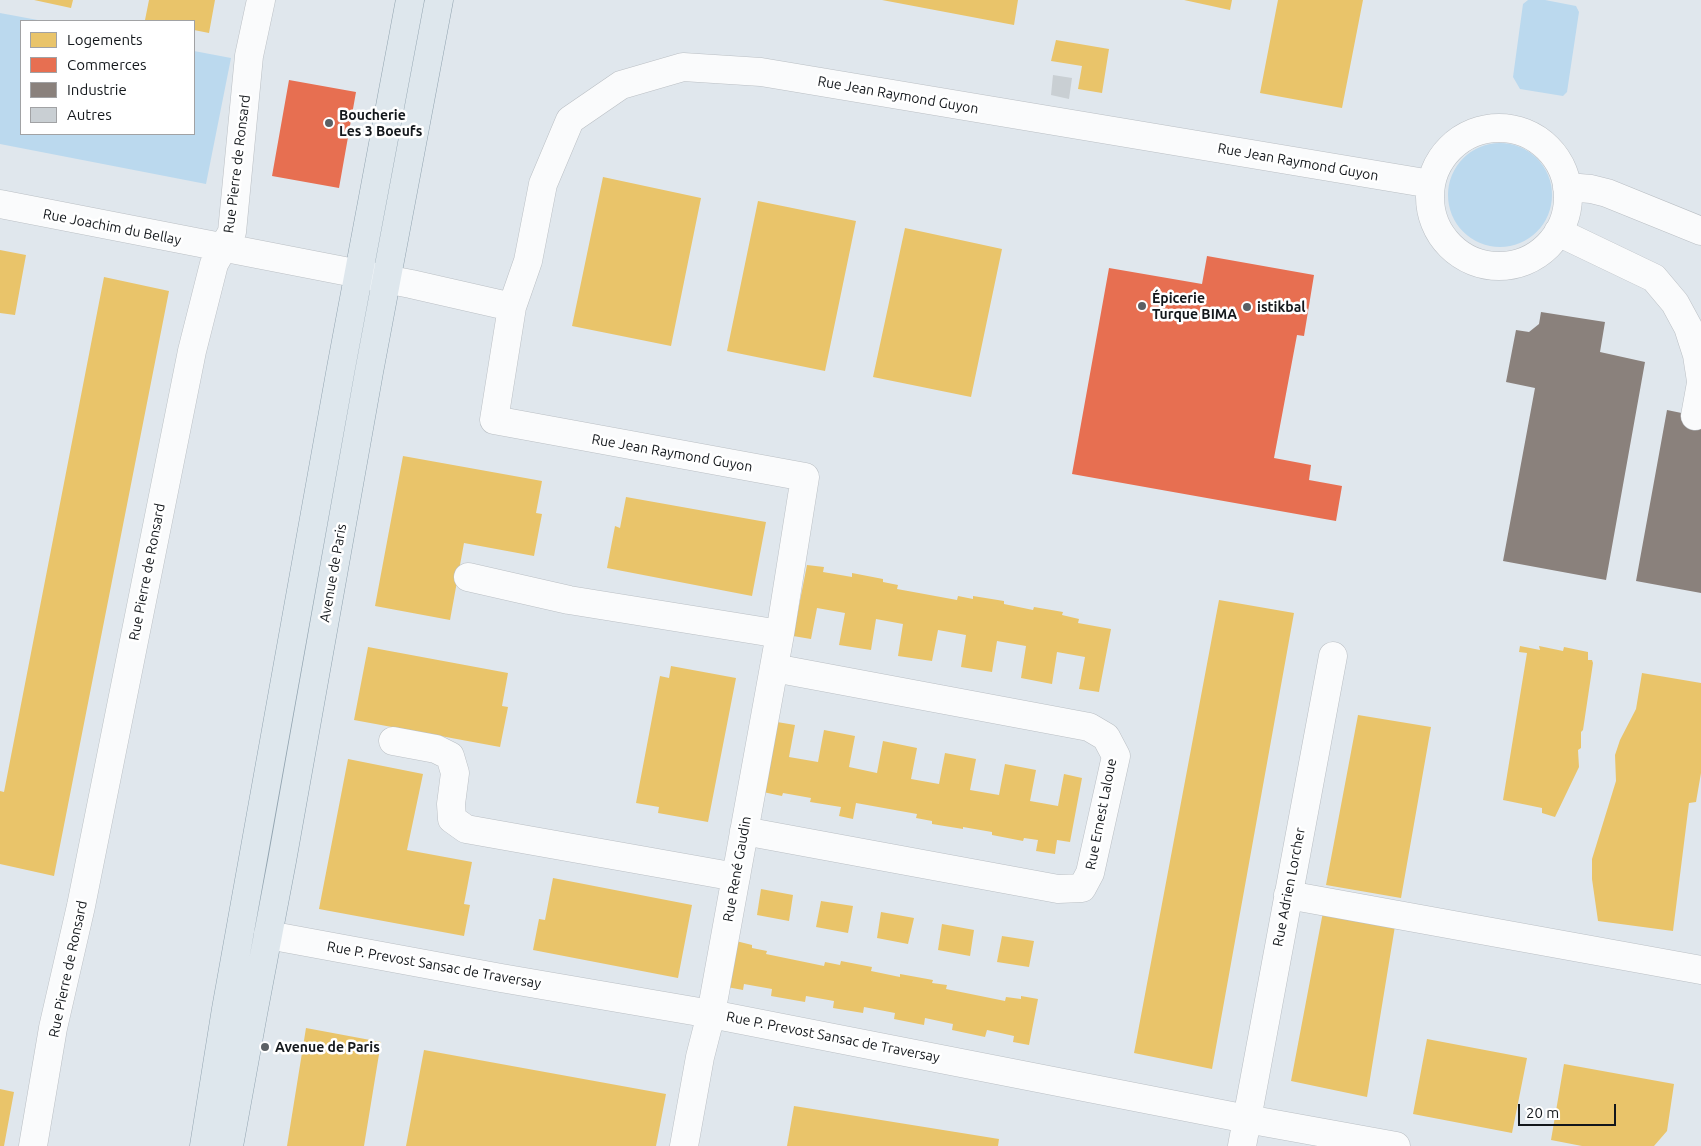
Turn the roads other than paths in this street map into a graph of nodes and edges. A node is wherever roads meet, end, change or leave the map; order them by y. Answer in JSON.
{"nodes":[{"id":1,"x":261,"y":0,"type":"edge"},
{"id":2,"x":410,"y":0,"type":"edge"},
{"id":3,"x":439,"y":0,"type":"edge"},
{"id":4,"x":1431,"y":184,"type":"junction"},
{"id":5,"x":1567,"y":187,"type":"junction"},
{"id":6,"x":0,"y":204,"type":"edge"},
{"id":7,"x":1701,"y":231,"type":"edge"},
{"id":8,"x":1558,"y":232,"type":"junction"},
{"id":9,"x":224,"y":249,"type":"junction"},
{"id":10,"x":359,"y":275,"type":"junction"},
{"id":11,"x":387,"y":280,"type":"junction"},
{"id":12,"x":512,"y":307,"type":"junction"},
{"id":13,"x":1701,"y":382,"type":"edge"},
{"id":14,"x":1695,"y":416,"type":"dead end"},
{"id":15,"x":468,"y":577,"type":"dead end"},
{"id":16,"x":780,"y":634,"type":"junction"},
{"id":17,"x":1333,"y":656,"type":"dead end"},
{"id":18,"x":774,"y":668,"type":"junction"},
{"id":19,"x":393,"y":741,"type":"dead end"},
{"id":20,"x":744,"y":831,"type":"junction"},
{"id":21,"x":736,"y":877,"type":"junction"},
{"id":22,"x":1288,"y":894,"type":"junction"},
{"id":23,"x":268,"y":935,"type":"junction"},
{"id":24,"x":1701,"y":970,"type":"edge"},
{"id":25,"x":711,"y":1014,"type":"junction"},
{"id":26,"x":1246,"y":1119,"type":"junction"},
{"id":27,"x":33,"y":1146,"type":"edge"},
{"id":28,"x":204,"y":1146,"type":"edge"},
{"id":29,"x":229,"y":1146,"type":"edge"},
{"id":30,"x":684,"y":1146,"type":"edge"},
{"id":31,"x":1242,"y":1146,"type":"edge"},
{"id":32,"x":1396,"y":1146,"type":"edge"}],
"edges":[{"from":1,"to":9,"type":"street","name":"Rue Pierre de Ronsard"},
{"from":2,"to":10,"type":"main road","name":"Avenue de Paris"},
{"from":3,"to":11,"type":"main road","name":"Avenue de Paris"},
{"from":4,"to":5,"type":"street"},
{"from":4,"to":8,"type":"street"},
{"from":4,"to":12,"type":"street","name":"Rue Jean Raymond Guyon"},
{"from":5,"to":7,"type":"street"},
{"from":5,"to":8,"type":"street"},
{"from":6,"to":9,"type":"street","name":"Rue Joachim du Bellay"},
{"from":8,"to":13,"type":"street"},
{"from":9,"to":10,"type":"street","name":"Rue Joachim du Bellay"},
{"from":9,"to":27,"type":"street","name":"Rue Pierre de Ronsard"},
{"from":10,"to":11,"type":"street","name":"Rue Joachim du Bellay"},
{"from":10,"to":28,"type":"main road","name":"Avenue de Paris"},
{"from":11,"to":12,"type":"street"},
{"from":11,"to":23,"type":"main road","name":"Avenue de Paris"},
{"from":12,"to":16,"type":"street","name":"Rue Jean Raymond Guyon"},
{"from":13,"to":14,"type":"street"},
{"from":15,"to":16,"type":"street"},
{"from":16,"to":18,"type":"street","name":"Rue René Gaudin"},
{"from":17,"to":22,"type":"street","name":"Rue Adrien Lorcher"},
{"from":18,"to":20,"type":"street","name":"Rue René Gaudin"},
{"from":18,"to":20,"type":"street","name":"Rue Ernest Laloue"},
{"from":19,"to":21,"type":"street"},
{"from":20,"to":21,"type":"street","name":"Rue René Gaudin"},
{"from":21,"to":25,"type":"street","name":"Rue René Gaudin"},
{"from":22,"to":24,"type":"street"},
{"from":22,"to":26,"type":"street","name":"Rue Adrien Lorcher"},
{"from":23,"to":25,"type":"street","name":"Rue P. Prevost Sansac de Traversay"},
{"from":23,"to":29,"type":"main road","name":"Avenue de Paris"},
{"from":25,"to":26,"type":"street","name":"Rue P. Prevost Sansac de Traversay"},
{"from":25,"to":30,"type":"street","name":"Rue René Gaudin"},
{"from":26,"to":31,"type":"street","name":"Rue Adrien Lorcher"},
{"from":26,"to":32,"type":"street","name":"Rue P. Prevost Sansac de Traversay"}]}
